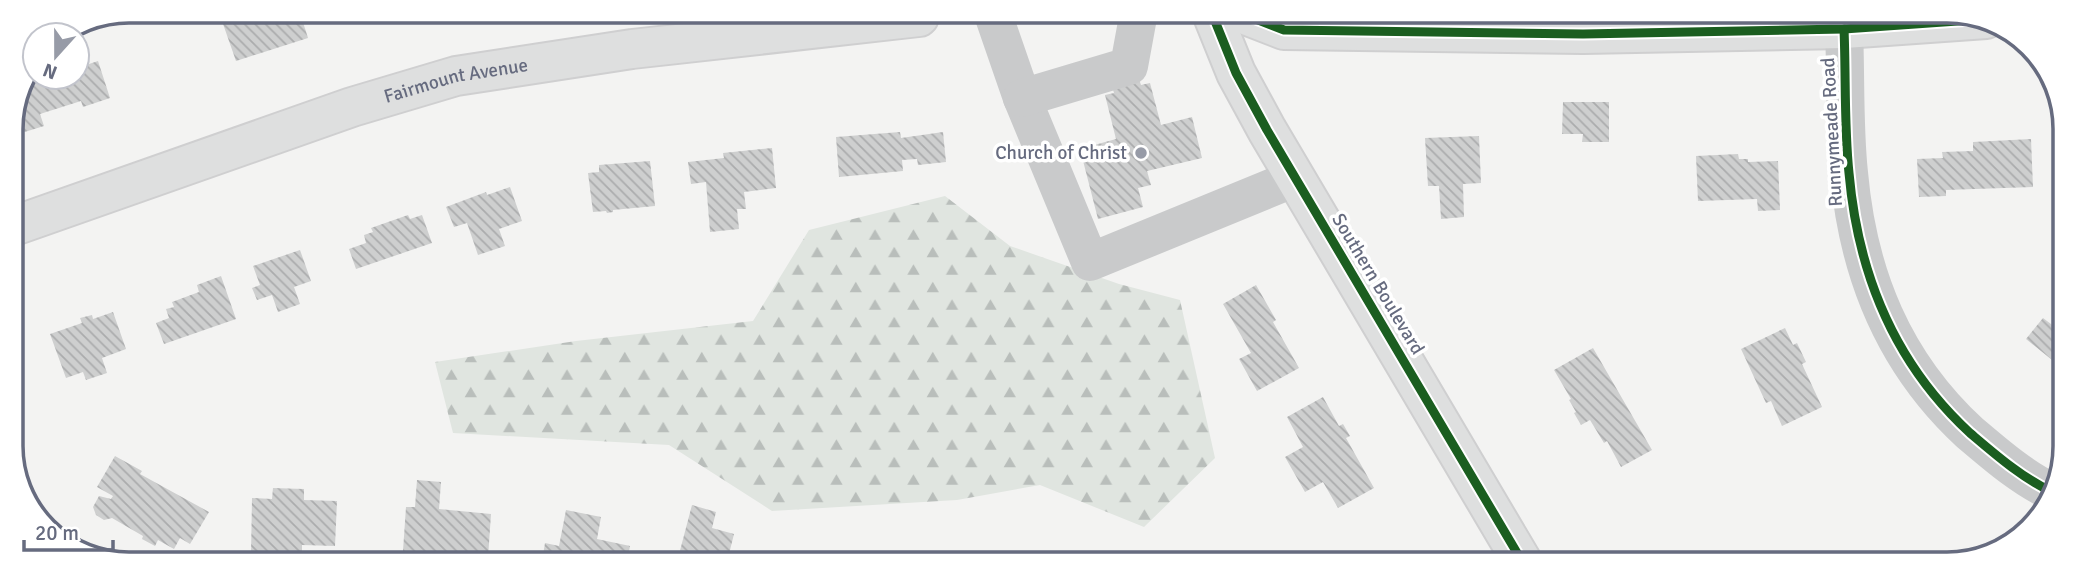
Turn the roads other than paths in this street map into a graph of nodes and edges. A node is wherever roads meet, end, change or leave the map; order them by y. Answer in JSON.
{"nodes":[{"id":1,"x":865,"y":23,"type":"edge"},
{"id":2,"x":996,"y":23,"type":"edge"},
{"id":3,"x":1137,"y":23,"type":"edge"},
{"id":4,"x":1216,"y":23,"type":"edge"},
{"id":5,"x":1266,"y":23,"type":"edge"},
{"id":6,"x":1929,"y":23,"type":"edge"},
{"id":7,"x":1844,"y":29,"type":"junction"},
{"id":8,"x":1022,"y":98,"type":"junction"},
{"id":9,"x":1295,"y":178,"type":"junction"},
{"id":10,"x":23,"y":223,"type":"edge"},
{"id":11,"x":2044,"y":488,"type":"edge"},
{"id":12,"x":1516,"y":552,"type":"edge"}],
"edges":[{"from":1,"to":10,"type":"main road","name":"Fairmount Avenue"},
{"from":2,"to":8,"type":"street"},
{"from":3,"to":8,"type":"street"},
{"from":4,"to":9,"type":"main road","name":"Southern Boulevard"},
{"from":5,"to":7,"type":"main road"},
{"from":6,"to":7,"type":"main road"},
{"from":7,"to":11,"type":"street","name":"Runnymeade Road"},
{"from":8,"to":9,"type":"street"},
{"from":9,"to":12,"type":"main road","name":"Southern Boulevard"}]}
